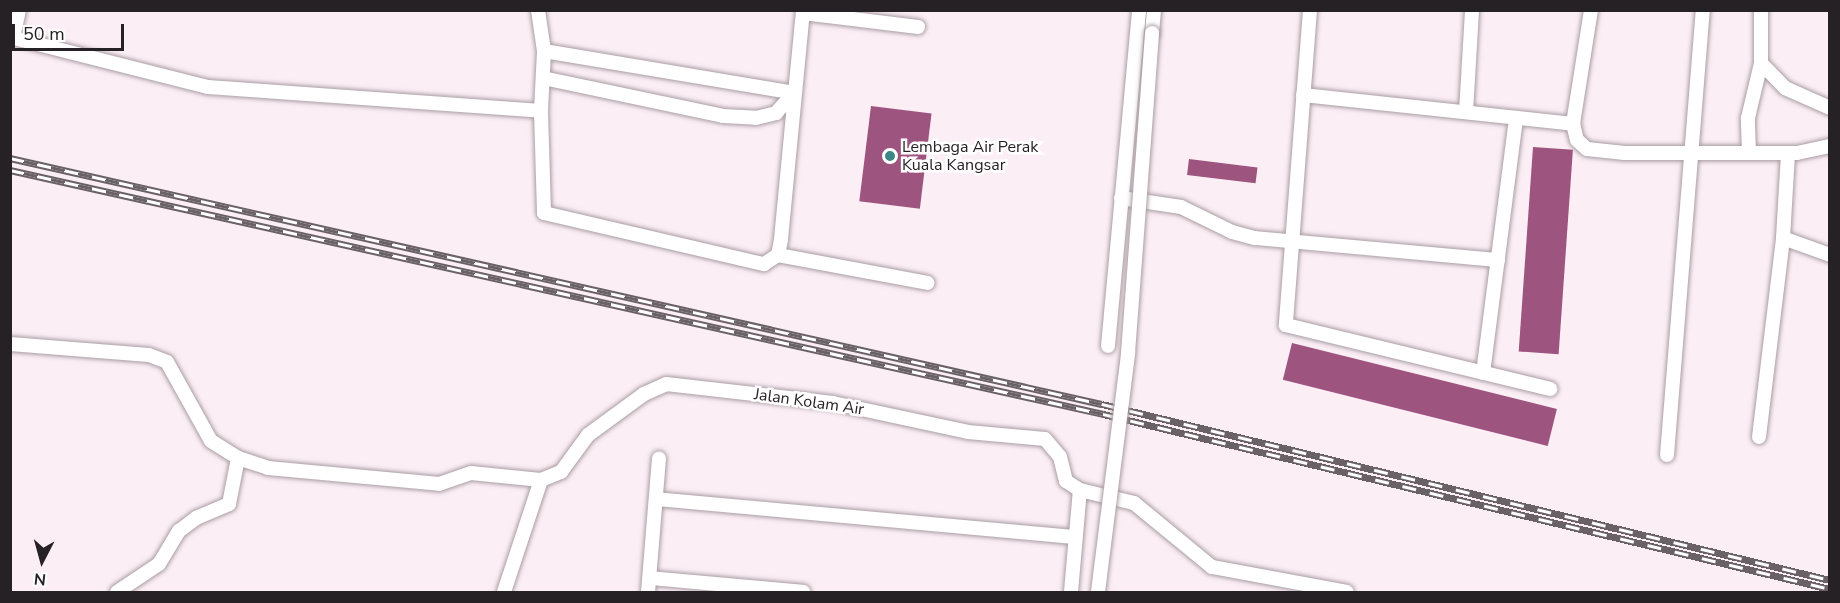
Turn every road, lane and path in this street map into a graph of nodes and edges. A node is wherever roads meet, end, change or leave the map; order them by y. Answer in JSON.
{"nodes":[{"id":1,"x":19,"y":10,"type":"edge"},
{"id":2,"x":538,"y":10,"type":"edge"},
{"id":3,"x":545,"y":10,"type":"edge"},
{"id":4,"x":1139,"y":10,"type":"edge"},
{"id":5,"x":1154,"y":10,"type":"edge"},
{"id":6,"x":1310,"y":10,"type":"edge"},
{"id":7,"x":1472,"y":10,"type":"edge"},
{"id":8,"x":1590,"y":10,"type":"edge"},
{"id":9,"x":1703,"y":10,"type":"edge"},
{"id":10,"x":1761,"y":10,"type":"edge"},
{"id":11,"x":803,"y":12,"type":"edge"},
{"id":12,"x":918,"y":27,"type":"dead end"},
{"id":13,"x":544,"y":31,"type":"junction"},
{"id":14,"x":12,"y":37,"type":"edge"},
{"id":15,"x":544,"y":51,"type":"junction"},
{"id":16,"x":1761,"y":63,"type":"junction"},
{"id":17,"x":543,"y":78,"type":"junction"},
{"id":18,"x":794,"y":93,"type":"junction"},
{"id":19,"x":1303,"y":95,"type":"junction"},
{"id":20,"x":1830,"y":108,"type":"edge"},
{"id":21,"x":541,"y":111,"type":"junction"},
{"id":22,"x":1466,"y":112,"type":"junction"},
{"id":23,"x":1516,"y":118,"type":"junction"},
{"id":24,"x":1573,"y":124,"type":"junction"},
{"id":25,"x":1830,"y":146,"type":"edge"},
{"id":26,"x":1691,"y":151,"type":"junction"},
{"id":27,"x":1749,"y":153,"type":"junction"},
{"id":28,"x":1788,"y":153,"type":"junction"},
{"id":29,"x":1121,"y":198,"type":"junction"},
{"id":30,"x":1783,"y":238,"type":"junction"},
{"id":31,"x":1290,"y":240,"type":"junction"},
{"id":32,"x":778,"y":255,"type":"junction"},
{"id":33,"x":1830,"y":255,"type":"edge"},
{"id":34,"x":1498,"y":260,"type":"junction"},
{"id":35,"x":927,"y":283,"type":"dead end"},
{"id":36,"x":10,"y":344,"type":"edge"},
{"id":37,"x":1108,"y":346,"type":"dead end"},
{"id":38,"x":1484,"y":373,"type":"junction"},
{"id":39,"x":1550,"y":389,"type":"dead end"},
{"id":40,"x":1759,"y":437,"type":"dead end"},
{"id":41,"x":1667,"y":455,"type":"dead end"},
{"id":42,"x":238,"y":458,"type":"junction"},
{"id":43,"x":659,"y":458,"type":"dead end"},
{"id":44,"x":541,"y":480,"type":"junction"},
{"id":45,"x":1080,"y":490,"type":"junction"},
{"id":46,"x":656,"y":499,"type":"junction"},
{"id":47,"x":1075,"y":537,"type":"junction"},
{"id":48,"x":650,"y":578,"type":"junction"},
{"id":49,"x":117,"y":592,"type":"edge"},
{"id":50,"x":504,"y":592,"type":"edge"},
{"id":51,"x":648,"y":592,"type":"edge"},
{"id":52,"x":803,"y":592,"type":"edge"},
{"id":53,"x":1071,"y":592,"type":"edge"},
{"id":54,"x":1098,"y":592,"type":"edge"},
{"id":55,"x":1347,"y":592,"type":"edge"}],
"edges":[{"from":1,"to":14,"type":"street"},
{"from":2,"to":13,"type":"street"},
{"from":3,"to":13,"type":"street"},
{"from":4,"to":29,"type":"street"},
{"from":5,"to":54,"type":"street","bridge":true},
{"from":6,"to":19,"type":"street"},
{"from":7,"to":22,"type":"street"},
{"from":8,"to":24,"type":"street"},
{"from":9,"to":26,"type":"street"},
{"from":10,"to":16,"type":"street"},
{"from":11,"to":12,"type":"street"},
{"from":11,"to":18,"type":"street"},
{"from":13,"to":15,"type":"street"},
{"from":14,"to":21,"type":"street"},
{"from":15,"to":17,"type":"street"},
{"from":15,"to":18,"type":"street"},
{"from":16,"to":20,"type":"street"},
{"from":16,"to":27,"type":"street"},
{"from":17,"to":18,"type":"street"},
{"from":17,"to":21,"type":"street"},
{"from":18,"to":32,"type":"street"},
{"from":19,"to":22,"type":"street"},
{"from":19,"to":31,"type":"street"},
{"from":21,"to":32,"type":"street"},
{"from":22,"to":23,"type":"street"},
{"from":23,"to":24,"type":"street"},
{"from":23,"to":34,"type":"street"},
{"from":24,"to":26,"type":"street"},
{"from":25,"to":28,"type":"street"},
{"from":26,"to":27,"type":"street"},
{"from":26,"to":41,"type":"street"},
{"from":27,"to":28,"type":"street"},
{"from":28,"to":30,"type":"street"},
{"from":29,"to":31,"type":"street"},
{"from":29,"to":37,"type":"street"},
{"from":30,"to":33,"type":"street"},
{"from":30,"to":40,"type":"street"},
{"from":31,"to":34,"type":"street"},
{"from":31,"to":38,"type":"street"},
{"from":32,"to":35,"type":"street"},
{"from":34,"to":38,"type":"street"},
{"from":36,"to":42,"type":"street"},
{"from":38,"to":39,"type":"street"},
{"from":42,"to":44,"type":"street"},
{"from":42,"to":49,"type":"street"},
{"from":43,"to":46,"type":"street"},
{"from":44,"to":45,"type":"street","name":"Jalan Kolam Air"},
{"from":44,"to":50,"type":"street"},
{"from":45,"to":47,"type":"street"},
{"from":45,"to":55,"type":"street"},
{"from":46,"to":47,"type":"street"},
{"from":46,"to":48,"type":"street"},
{"from":47,"to":53,"type":"street"},
{"from":48,"to":51,"type":"street"},
{"from":48,"to":52,"type":"street"}]}
